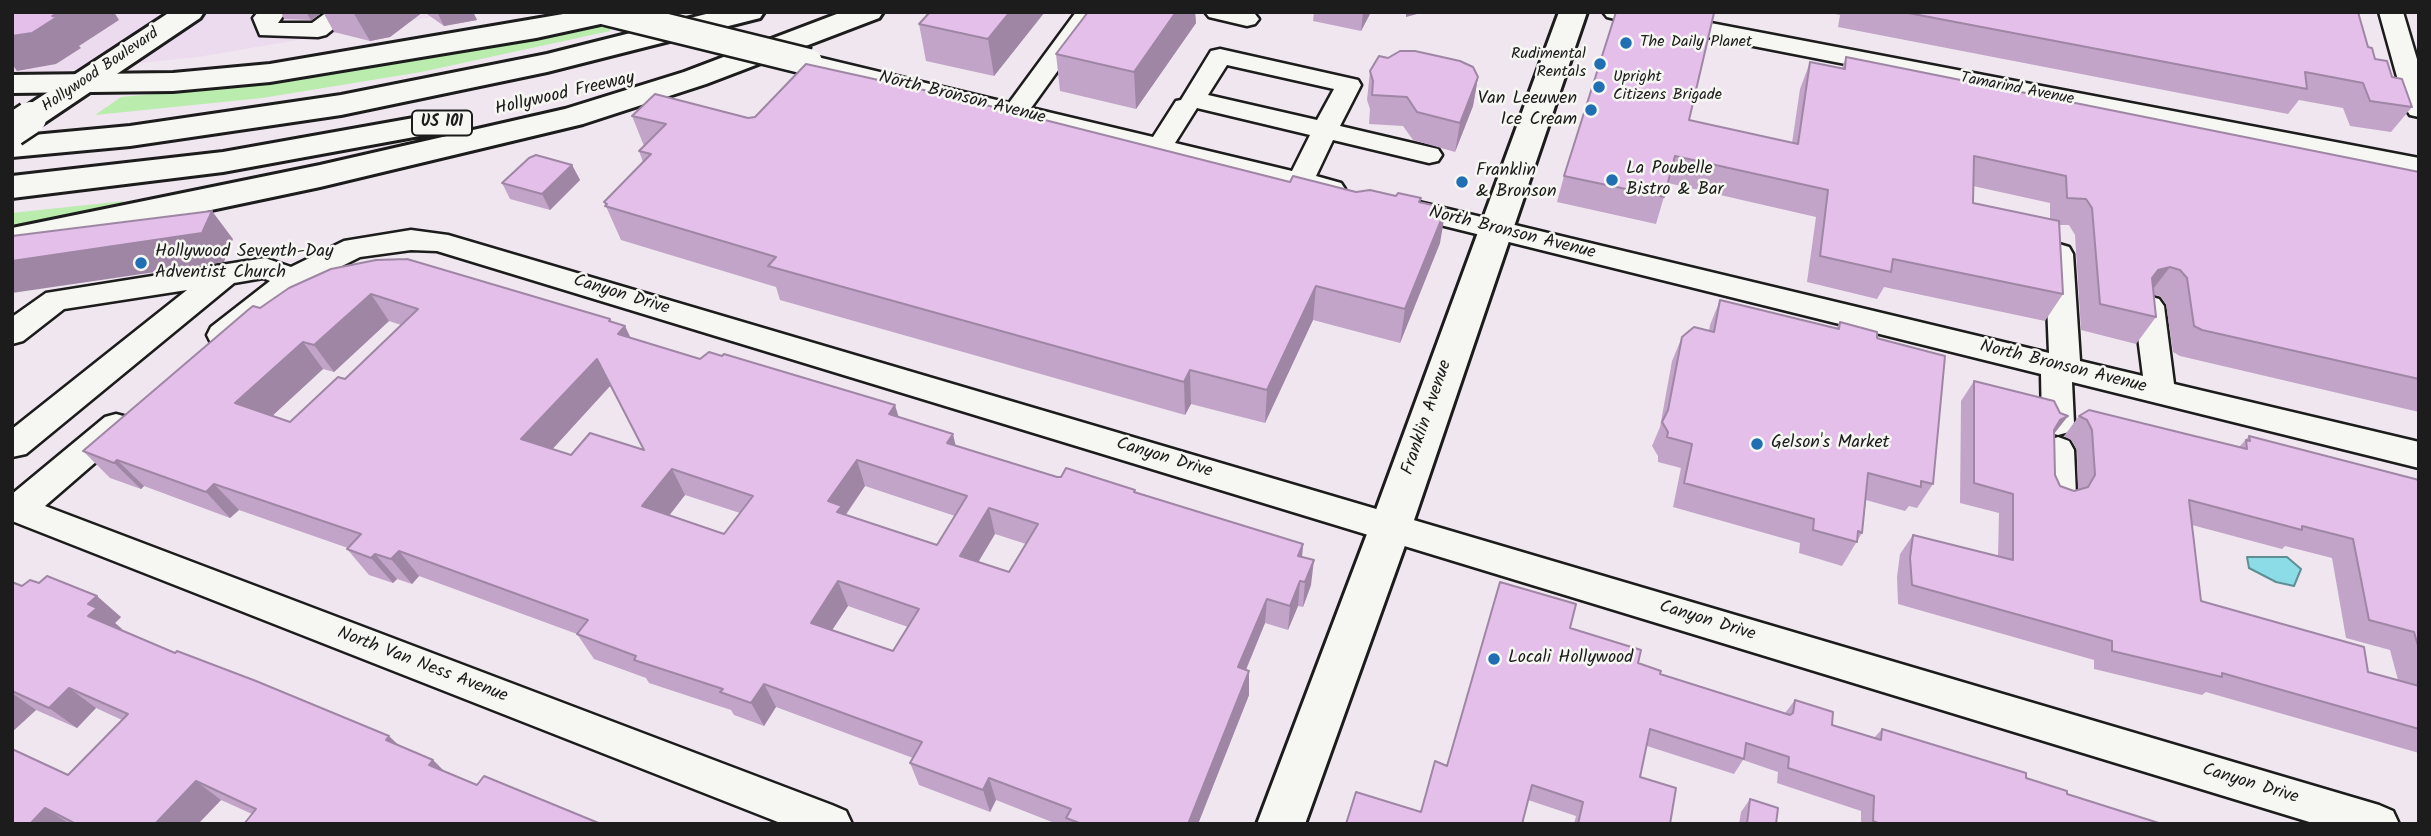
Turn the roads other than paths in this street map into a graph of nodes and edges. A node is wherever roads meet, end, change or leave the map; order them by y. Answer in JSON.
{"nodes":[{"id":1,"x":274,"y":12,"type":"edge"},
{"id":2,"x":342,"y":12,"type":"edge"},
{"id":3,"x":606,"y":12,"type":"edge"},
{"id":4,"x":618,"y":12,"type":"edge"},
{"id":5,"x":750,"y":12,"type":"edge"},
{"id":6,"x":863,"y":12,"type":"edge"},
{"id":7,"x":869,"y":12,"type":"edge"},
{"id":8,"x":1217,"y":12,"type":"edge"},
{"id":9,"x":1573,"y":12,"type":"edge"},
{"id":10,"x":1615,"y":12,"type":"edge"},
{"id":11,"x":2391,"y":12,"type":"edge"},
{"id":12,"x":178,"y":14,"type":"edge"},
{"id":13,"x":1078,"y":14,"type":"edge"},
{"id":14,"x":1247,"y":19,"type":"dead end"},
{"id":15,"x":86,"y":81,"type":"junction"},
{"id":16,"x":12,"y":84,"type":"edge"},
{"id":17,"x":1185,"y":107,"type":"dead end"},
{"id":18,"x":2419,"y":109,"type":"edge"},
{"id":19,"x":1015,"y":111,"type":"junction"},
{"id":20,"x":234,"y":122,"type":"junction"},
{"id":21,"x":18,"y":126,"type":"edge"},
{"id":22,"x":1325,"y":130,"type":"junction"},
{"id":23,"x":1160,"y":146,"type":"junction"},
{"id":24,"x":12,"y":148,"type":"edge"},
{"id":25,"x":1429,"y":155,"type":"dead end"},
{"id":26,"x":2419,"y":167,"type":"edge"},
{"id":27,"x":1300,"y":181,"type":"junction"},
{"id":28,"x":12,"y":187,"type":"edge"},
{"id":29,"x":1495,"y":230,"type":"junction"},
{"id":30,"x":2058,"y":235,"type":"edge"},
{"id":31,"x":12,"y":240,"type":"edge"},
{"id":32,"x":226,"y":274,"type":"junction"},
{"id":33,"x":292,"y":279,"type":"junction"},
{"id":34,"x":2149,"y":306,"type":"edge"},
{"id":35,"x":12,"y":333,"type":"edge"},
{"id":36,"x":206,"y":349,"type":"edge"},
{"id":37,"x":2061,"y":368,"type":"junction"},
{"id":38,"x":2160,"y":391,"type":"junction"},
{"id":39,"x":133,"y":411,"type":"edge"},
{"id":40,"x":15,"y":445,"type":"dead end"},
{"id":41,"x":2419,"y":455,"type":"edge"},
{"id":42,"x":2059,"y":495,"type":"edge"},
{"id":43,"x":16,"y":508,"type":"edge"},
{"id":44,"x":1391,"y":527,"type":"junction"},
{"id":45,"x":832,"y":824,"type":"edge"},
{"id":46,"x":1281,"y":824,"type":"edge"},
{"id":47,"x":2379,"y":824,"type":"edge"}],
"edges":[{"from":1,"to":2,"type":"street"},
{"from":3,"to":19,"type":"street","name":"North Bronson Avenue","bridge":true},
{"from":4,"to":15,"type":"main road"},
{"from":5,"to":20,"type":"main road","name":"Hollywood Freeway","number":"US 101"},
{"from":6,"to":28,"type":"main road","name":"Hollywood Freeway","number":"US 101"},
{"from":7,"to":31,"type":"main road"},
{"from":8,"to":14,"type":"street"},
{"from":9,"to":29,"type":"main road","name":"Franklin Avenue"},
{"from":10,"to":26,"type":"street","name":"Tamarind Avenue"},
{"from":11,"to":18,"type":"street"},
{"from":12,"to":15,"type":"main road","name":"Hollywood Boulevard"},
{"from":13,"to":19,"type":"street"},
{"from":15,"to":16,"type":"main road"},
{"from":15,"to":21,"type":"main road","name":"Hollywood Boulevard"},
{"from":17,"to":23,"type":"street"},
{"from":19,"to":23,"type":"street","name":"North Bronson Avenue"},
{"from":20,"to":21,"type":"main road"},
{"from":20,"to":24,"type":"main road","name":"Hollywood Freeway","number":"US 101"},
{"from":22,"to":22,"type":"street"},
{"from":22,"to":25,"type":"street"},
{"from":22,"to":27,"type":"street"},
{"from":23,"to":27,"type":"street","name":"North Bronson Avenue"},
{"from":27,"to":29,"type":"street","name":"North Bronson Avenue"},
{"from":29,"to":37,"type":"street","name":"North Bronson Avenue"},
{"from":29,"to":44,"type":"main road","name":"Franklin Avenue"},
{"from":30,"to":37,"type":"street"},
{"from":32,"to":33,"type":"street"},
{"from":32,"to":35,"type":"street"},
{"from":32,"to":40,"type":"street"},
{"from":33,"to":36,"type":"street","name":"Canyon Drive"},
{"from":33,"to":44,"type":"street","name":"Canyon Drive"},
{"from":34,"to":38,"type":"street"},
{"from":37,"to":38,"type":"street","name":"North Bronson Avenue"},
{"from":37,"to":42,"type":"street"},
{"from":38,"to":41,"type":"street","name":"North Bronson Avenue"},
{"from":39,"to":43,"type":"street"},
{"from":43,"to":45,"type":"street","name":"North Van Ness Avenue"},
{"from":44,"to":46,"type":"main road","name":"Franklin Avenue"},
{"from":44,"to":47,"type":"street","name":"Canyon Drive"}]}
